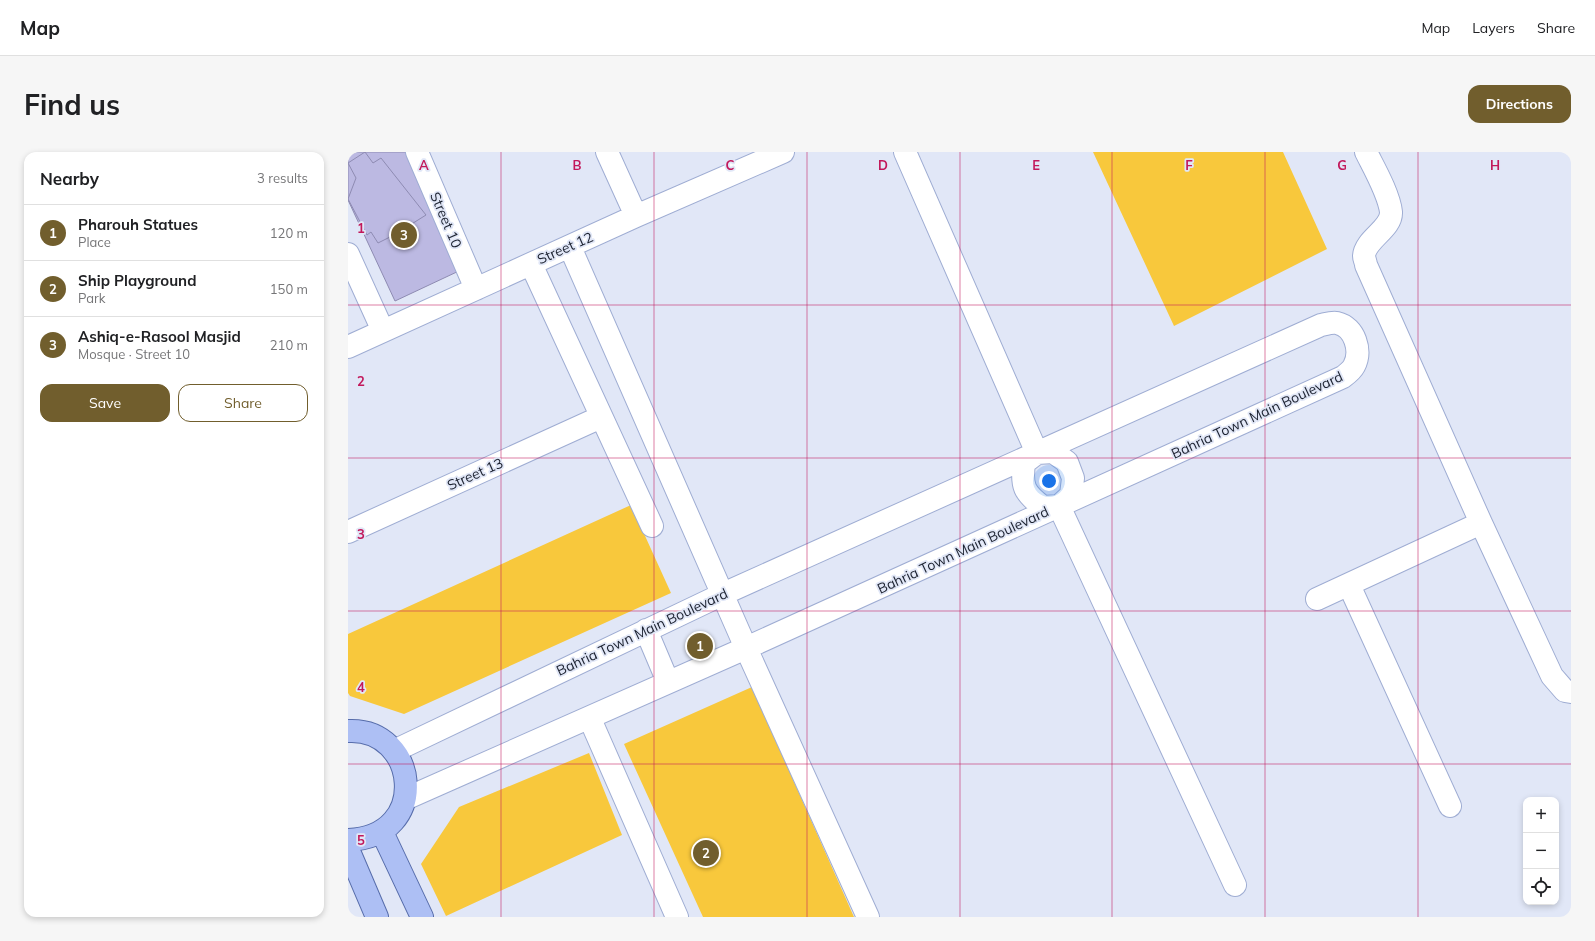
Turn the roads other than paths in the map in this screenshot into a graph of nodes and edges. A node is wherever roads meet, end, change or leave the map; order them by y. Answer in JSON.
{"nodes":[{"id":1,"x":417,"y":152,"type":"edge"},
{"id":2,"x":607,"y":152,"type":"edge"},
{"id":3,"x":783,"y":152,"type":"edge"},
{"id":4,"x":904,"y":152,"type":"edge"},
{"id":5,"x":1366,"y":152,"type":"edge"},
{"id":6,"x":636,"y":216,"type":"junction"},
{"id":7,"x":570,"y":247,"type":"junction"},
{"id":8,"x":348,"y":254,"type":"edge"},
{"id":9,"x":531,"y":264,"type":"junction"},
{"id":10,"x":476,"y":289,"type":"junction"},
{"id":11,"x":383,"y":331,"type":"junction"},
{"id":12,"x":348,"y":348,"type":"edge"},
{"id":13,"x":601,"y":417,"type":"junction"},
{"id":14,"x":1037,"y":453,"type":"junction"},
{"id":15,"x":1059,"y":506,"type":"junction"},
{"id":16,"x":1481,"y":523,"type":"junction"},
{"id":17,"x":652,"y":526,"type":"dead end"},
{"id":18,"x":348,"y":532,"type":"edge"},
{"id":19,"x":1349,"y":584,"type":"junction"},
{"id":20,"x":723,"y":594,"type":"junction"},
{"id":21,"x":1317,"y":599,"type":"dead end"},
{"id":22,"x":646,"y":630,"type":"junction"},
{"id":23,"x":746,"y":648,"type":"junction"},
{"id":24,"x":668,"y":682,"type":"junction"},
{"id":25,"x":1571,"y":692,"type":"edge"},
{"id":26,"x":590,"y":719,"type":"junction"},
{"id":27,"x":349,"y":730,"type":"edge"},
{"id":28,"x":394,"y":751,"type":"junction"},
{"id":29,"x":405,"y":799,"type":"junction"},
{"id":30,"x":1450,"y":806,"type":"dead end"},
{"id":31,"x":382,"y":832,"type":"junction"},
{"id":32,"x":349,"y":853,"type":"edge"},
{"id":33,"x":1235,"y":885,"type":"dead end"},
{"id":34,"x":377,"y":917,"type":"edge"},
{"id":35,"x":422,"y":917,"type":"edge"},
{"id":36,"x":677,"y":917,"type":"edge"},
{"id":37,"x":868,"y":917,"type":"edge"}],
"edges":[{"from":1,"to":10,"type":"street","name":"Street 10"},
{"from":2,"to":6,"type":"street"},
{"from":3,"to":6,"type":"street","name":"Street 12"},
{"from":4,"to":14,"type":"street"},
{"from":5,"to":16,"type":"street"},
{"from":6,"to":7,"type":"street","name":"Street 12"},
{"from":7,"to":9,"type":"street","name":"Street 12"},
{"from":7,"to":20,"type":"street"},
{"from":8,"to":11,"type":"street"},
{"from":9,"to":10,"type":"street","name":"Street 12"},
{"from":9,"to":13,"type":"street"},
{"from":10,"to":11,"type":"street","name":"Street 12"},
{"from":11,"to":12,"type":"street","name":"Street 12"},
{"from":13,"to":17,"type":"street"},
{"from":13,"to":18,"type":"street","name":"Street 13"},
{"from":14,"to":15,"type":"street"},
{"from":14,"to":15,"type":"street"},
{"from":14,"to":15,"type":"street","name":"Bahria Town Main Boulevard"},
{"from":14,"to":20,"type":"street","name":"Bahria Town Main Boulevard"},
{"from":15,"to":23,"type":"street","name":"Bahria Town Main Boulevard"},
{"from":15,"to":33,"type":"street"},
{"from":16,"to":19,"type":"street"},
{"from":16,"to":25,"type":"street"},
{"from":19,"to":21,"type":"street"},
{"from":19,"to":30,"type":"street"},
{"from":20,"to":22,"type":"street","name":"Bahria Town Main Boulevard"},
{"from":20,"to":23,"type":"street"},
{"from":22,"to":24,"type":"street"},
{"from":22,"to":28,"type":"street","name":"Bahria Town Main Boulevard"},
{"from":23,"to":24,"type":"street","name":"Bahria Town Main Boulevard"},
{"from":23,"to":37,"type":"street"},
{"from":24,"to":26,"type":"street","name":"Bahria Town Main Boulevard"},
{"from":26,"to":29,"type":"street","name":"Bahria Town Main Boulevard"},
{"from":26,"to":36,"type":"street"},
{"from":27,"to":28,"type":"main road"},
{"from":28,"to":29,"type":"main road"},
{"from":29,"to":31,"type":"main road"},
{"from":31,"to":32,"type":"main road"},
{"from":31,"to":35,"type":"main road"},
{"from":32,"to":34,"type":"main road"}]}
